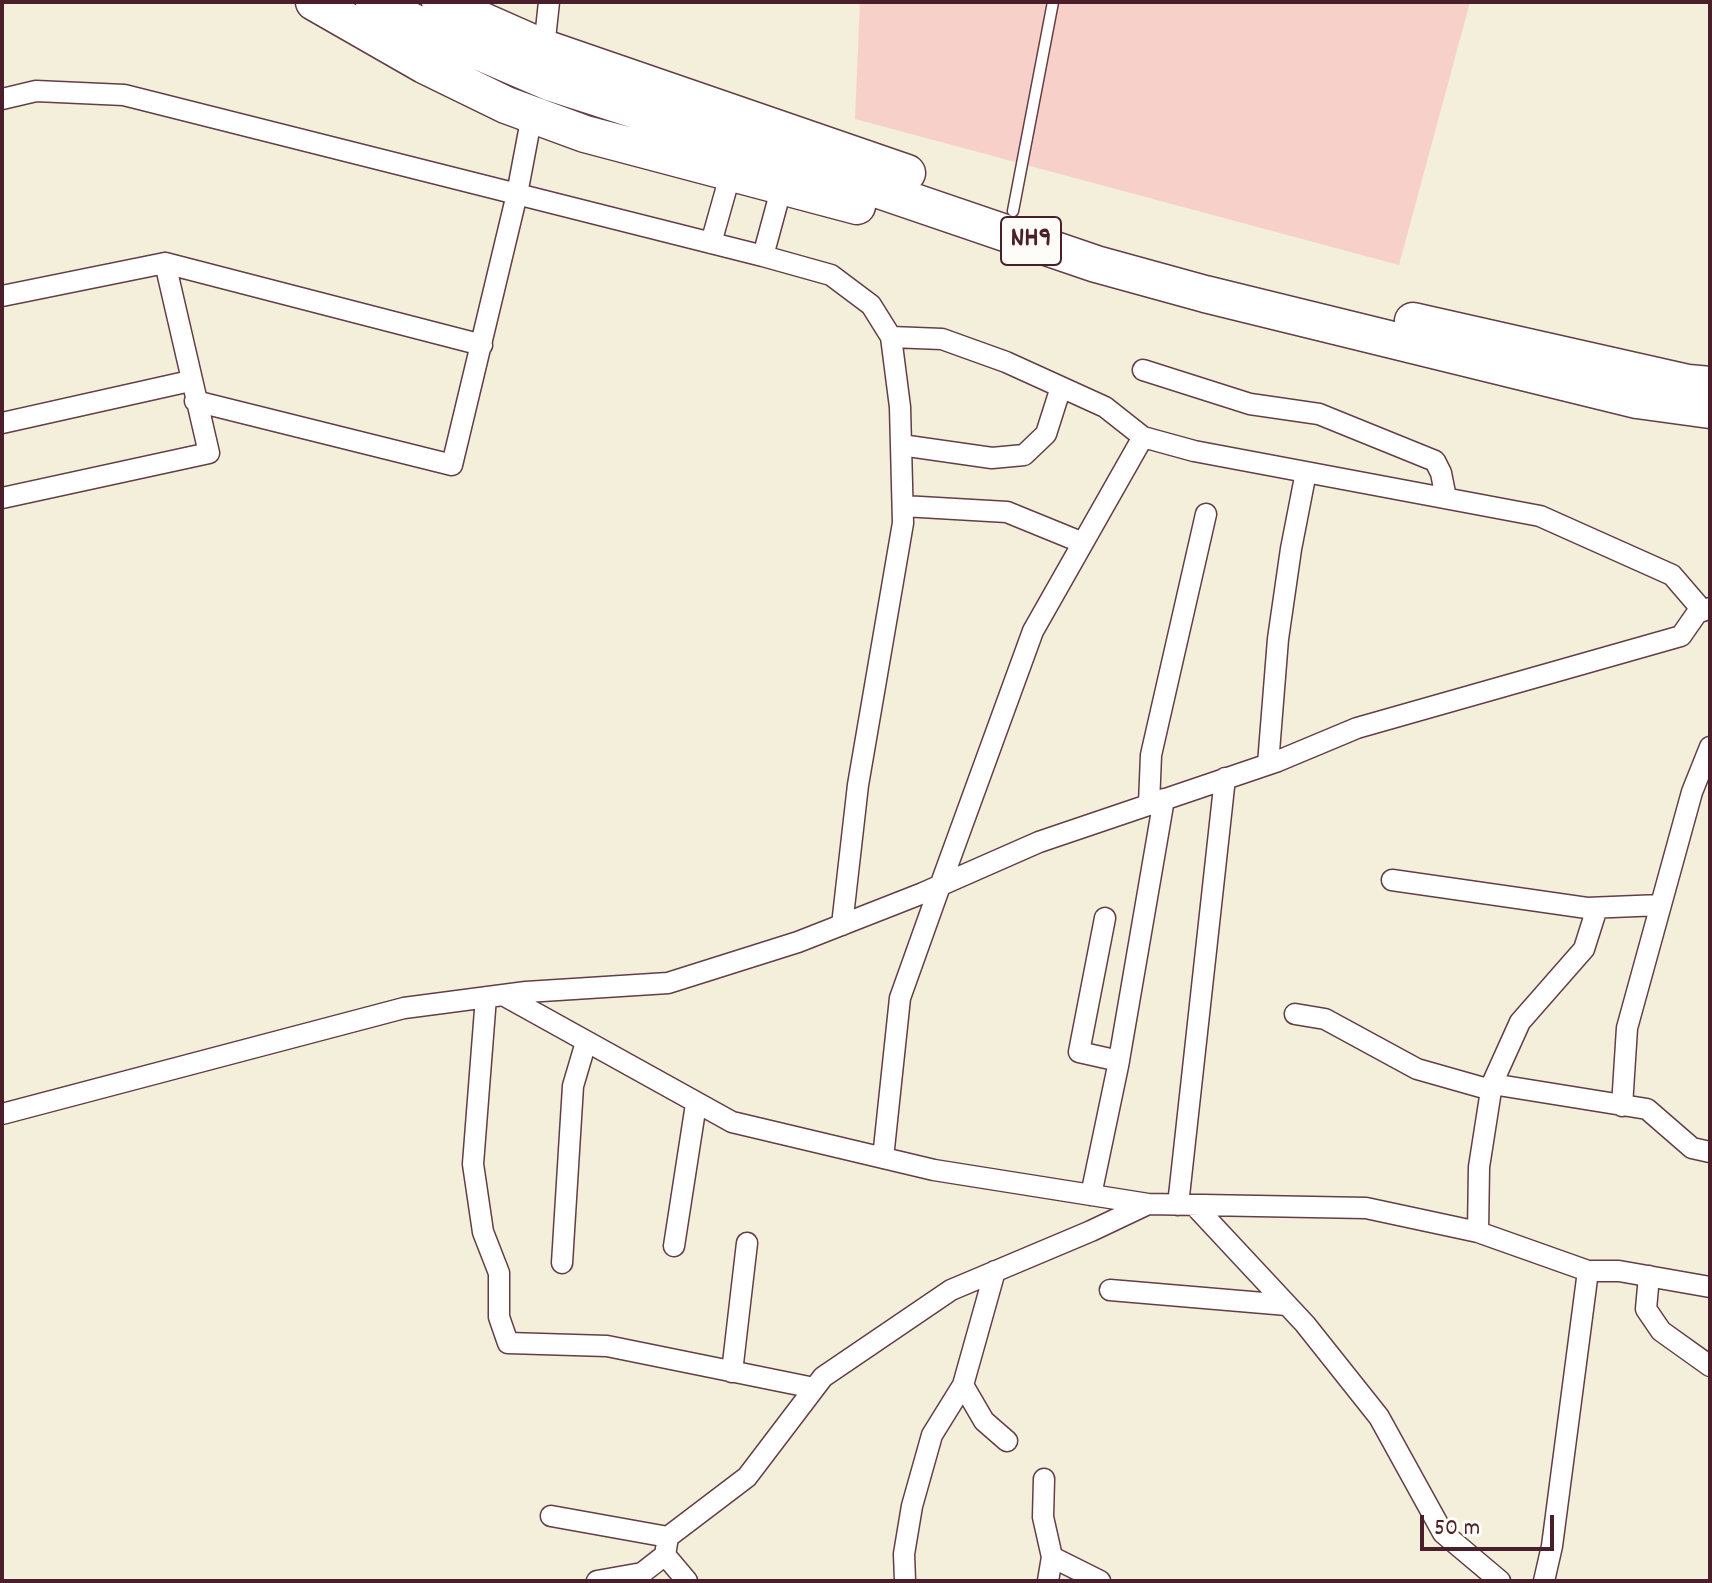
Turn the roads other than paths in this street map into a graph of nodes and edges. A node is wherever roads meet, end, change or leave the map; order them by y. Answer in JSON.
{"nodes":[{"id":1,"x":314,"y":2,"type":"edge"},
{"id":2,"x":374,"y":2,"type":"edge"},
{"id":3,"x":440,"y":2,"type":"edge"},
{"id":4,"x":549,"y":2,"type":"edge"},
{"id":5,"x":1053,"y":2,"type":"edge"},
{"id":6,"x":544,"y":48,"type":"junction"},
{"id":7,"x":2,"y":99,"type":"edge"},
{"id":8,"x":532,"y":115,"type":"junction"},
{"id":9,"x":731,"y":172,"type":"junction"},
{"id":10,"x":782,"y":186,"type":"junction"},
{"id":11,"x":517,"y":194,"type":"junction"},
{"id":12,"x":1009,"y":222,"type":"junction"},
{"id":13,"x":711,"y":243,"type":"junction"},
{"id":14,"x":763,"y":256,"type":"junction"},
{"id":15,"x":165,"y":263,"type":"junction"},
{"id":16,"x":2,"y":296,"type":"edge"},
{"id":17,"x":891,"y":337,"type":"junction"},
{"id":18,"x":482,"y":345,"type":"junction"},
{"id":19,"x":1496,"y":352,"type":"junction"},
{"id":20,"x":1143,"y":370,"type":"dead end"},
{"id":21,"x":1710,"y":385,"type":"edge"},
{"id":22,"x":1061,"y":387,"type":"junction"},
{"id":23,"x":193,"y":391,"type":"junction"},
{"id":24,"x":1710,"y":410,"type":"edge"},
{"id":25,"x":2,"y":423,"type":"edge"},
{"id":26,"x":1143,"y":437,"type":"junction"},
{"id":27,"x":901,"y":445,"type":"junction"},
{"id":28,"x":1306,"y":472,"type":"junction"},
{"id":29,"x":2,"y":498,"type":"edge"},
{"id":30,"x":1446,"y":498,"type":"junction"},
{"id":31,"x":903,"y":506,"type":"junction"},
{"id":32,"x":1206,"y":514,"type":"dead end"},
{"id":33,"x":1083,"y":543,"type":"junction"},
{"id":34,"x":1707,"y":610,"type":"edge"},
{"id":35,"x":1710,"y":747,"type":"edge"},
{"id":36,"x":1268,"y":764,"type":"junction"},
{"id":37,"x":1225,"y":778,"type":"junction"},
{"id":38,"x":1156,"y":802,"type":"junction"},
{"id":39,"x":1392,"y":880,"type":"dead end"},
{"id":40,"x":940,"y":886,"type":"junction"},
{"id":41,"x":1661,"y":905,"type":"junction"},
{"id":42,"x":1597,"y":908,"type":"junction"},
{"id":43,"x":1105,"y":918,"type":"dead end"},
{"id":44,"x":842,"y":925,"type":"junction"},
{"id":45,"x":494,"y":996,"type":"junction"},
{"id":46,"x":1295,"y":1014,"type":"dead end"},
{"id":47,"x":586,"y":1042,"type":"junction"},
{"id":48,"x":1119,"y":1061,"type":"junction"},
{"id":49,"x":1492,"y":1087,"type":"junction"},
{"id":50,"x":696,"y":1104,"type":"junction"},
{"id":51,"x":1622,"y":1106,"type":"junction"},
{"id":52,"x":2,"y":1114,"type":"edge"},
{"id":53,"x":1710,"y":1152,"type":"edge"},
{"id":54,"x":883,"y":1158,"type":"junction"},
{"id":55,"x":1091,"y":1195,"type":"junction"},
{"id":56,"x":1148,"y":1204,"type":"junction"},
{"id":57,"x":1186,"y":1205,"type":"junction"},
{"id":58,"x":1478,"y":1232,"type":"junction"},
{"id":59,"x":747,"y":1243,"type":"dead end"},
{"id":60,"x":674,"y":1246,"type":"dead end"},
{"id":61,"x":562,"y":1263,"type":"dead end"},
{"id":62,"x":995,"y":1271,"type":"junction"},
{"id":63,"x":1588,"y":1271,"type":"junction"},
{"id":64,"x":1649,"y":1276,"type":"junction"},
{"id":65,"x":1710,"y":1287,"type":"edge"},
{"id":66,"x":1110,"y":1290,"type":"dead end"},
{"id":67,"x":1287,"y":1305,"type":"junction"},
{"id":68,"x":1710,"y":1366,"type":"edge"},
{"id":69,"x":732,"y":1372,"type":"junction"},
{"id":70,"x":963,"y":1385,"type":"junction"},
{"id":71,"x":814,"y":1388,"type":"junction"},
{"id":72,"x":1007,"y":1441,"type":"dead end"},
{"id":73,"x":1044,"y":1479,"type":"dead end"},
{"id":74,"x":551,"y":1516,"type":"dead end"},
{"id":75,"x":666,"y":1546,"type":"junction"},
{"id":76,"x":1052,"y":1557,"type":"junction"},
{"id":77,"x":597,"y":1581,"type":"edge"},
{"id":78,"x":687,"y":1581,"type":"edge"},
{"id":79,"x":905,"y":1581,"type":"edge"},
{"id":80,"x":1048,"y":1581,"type":"edge"},
{"id":81,"x":1100,"y":1581,"type":"edge"},
{"id":82,"x":1500,"y":1581,"type":"edge"},
{"id":83,"x":1544,"y":1581,"type":"edge"}],
"edges":[{"from":1,"to":8,"type":"highway"},
{"from":2,"to":12,"type":"highway","number":"NH9"},
{"from":3,"to":6,"type":"highway","number":"NH9"},
{"from":4,"to":6,"type":"street"},
{"from":5,"to":12,"type":"lane"},
{"from":6,"to":12,"type":"highway","number":"NH9"},
{"from":7,"to":11,"type":"street"},
{"from":8,"to":9,"type":"highway"},
{"from":8,"to":11,"type":"street"},
{"from":9,"to":10,"type":"highway"},
{"from":9,"to":13,"type":"street"},
{"from":10,"to":12,"type":"highway"},
{"from":10,"to":14,"type":"street"},
{"from":11,"to":13,"type":"street"},
{"from":11,"to":18,"type":"street"},
{"from":12,"to":19,"type":"highway","number":"NH9"},
{"from":13,"to":14,"type":"street"},
{"from":14,"to":17,"type":"street"},
{"from":15,"to":16,"type":"street"},
{"from":15,"to":18,"type":"street"},
{"from":15,"to":23,"type":"street"},
{"from":17,"to":22,"type":"street"},
{"from":17,"to":27,"type":"street"},
{"from":18,"to":23,"type":"street"},
{"from":19,"to":21,"type":"highway","number":"NH9"},
{"from":19,"to":24,"type":"highway","number":"NH9"},
{"from":20,"to":30,"type":"street"},
{"from":22,"to":26,"type":"street"},
{"from":22,"to":27,"type":"street"},
{"from":23,"to":25,"type":"street"},
{"from":23,"to":29,"type":"street"},
{"from":26,"to":28,"type":"street"},
{"from":26,"to":33,"type":"street"},
{"from":27,"to":31,"type":"street"},
{"from":28,"to":30,"type":"street"},
{"from":28,"to":36,"type":"street"},
{"from":30,"to":34,"type":"street"},
{"from":31,"to":33,"type":"street"},
{"from":31,"to":44,"type":"street"},
{"from":32,"to":38,"type":"street"},
{"from":33,"to":40,"type":"street"},
{"from":34,"to":36,"type":"street"},
{"from":35,"to":41,"type":"street"},
{"from":36,"to":37,"type":"street"},
{"from":37,"to":38,"type":"street"},
{"from":37,"to":57,"type":"street"},
{"from":38,"to":40,"type":"street"},
{"from":38,"to":48,"type":"street"},
{"from":39,"to":42,"type":"street"},
{"from":40,"to":44,"type":"street"},
{"from":40,"to":54,"type":"street"},
{"from":41,"to":42,"type":"street"},
{"from":41,"to":51,"type":"street"},
{"from":42,"to":49,"type":"street"},
{"from":43,"to":48,"type":"street"},
{"from":44,"to":45,"type":"street"},
{"from":45,"to":47,"type":"street"},
{"from":45,"to":52,"type":"street"},
{"from":45,"to":69,"type":"street"},
{"from":46,"to":49,"type":"street"},
{"from":47,"to":50,"type":"street"},
{"from":47,"to":61,"type":"street"},
{"from":48,"to":55,"type":"street"},
{"from":49,"to":51,"type":"street"},
{"from":49,"to":58,"type":"street"},
{"from":50,"to":54,"type":"street"},
{"from":50,"to":60,"type":"street"},
{"from":51,"to":53,"type":"street"},
{"from":54,"to":55,"type":"street"},
{"from":55,"to":56,"type":"street"},
{"from":56,"to":57,"type":"street"},
{"from":56,"to":62,"type":"street"},
{"from":57,"to":58,"type":"street"},
{"from":57,"to":67,"type":"street"},
{"from":58,"to":63,"type":"street"},
{"from":59,"to":69,"type":"street"},
{"from":62,"to":70,"type":"street"},
{"from":62,"to":71,"type":"street"},
{"from":63,"to":64,"type":"street"},
{"from":63,"to":83,"type":"street"},
{"from":64,"to":65,"type":"street"},
{"from":64,"to":68,"type":"street"},
{"from":66,"to":67,"type":"street"},
{"from":67,"to":82,"type":"street"},
{"from":69,"to":71,"type":"street"},
{"from":70,"to":72,"type":"street"},
{"from":70,"to":79,"type":"street"},
{"from":71,"to":75,"type":"street"},
{"from":73,"to":76,"type":"street"},
{"from":74,"to":75,"type":"street"},
{"from":75,"to":77,"type":"street"},
{"from":75,"to":78,"type":"street"},
{"from":76,"to":80,"type":"street"},
{"from":76,"to":81,"type":"street"}]}
